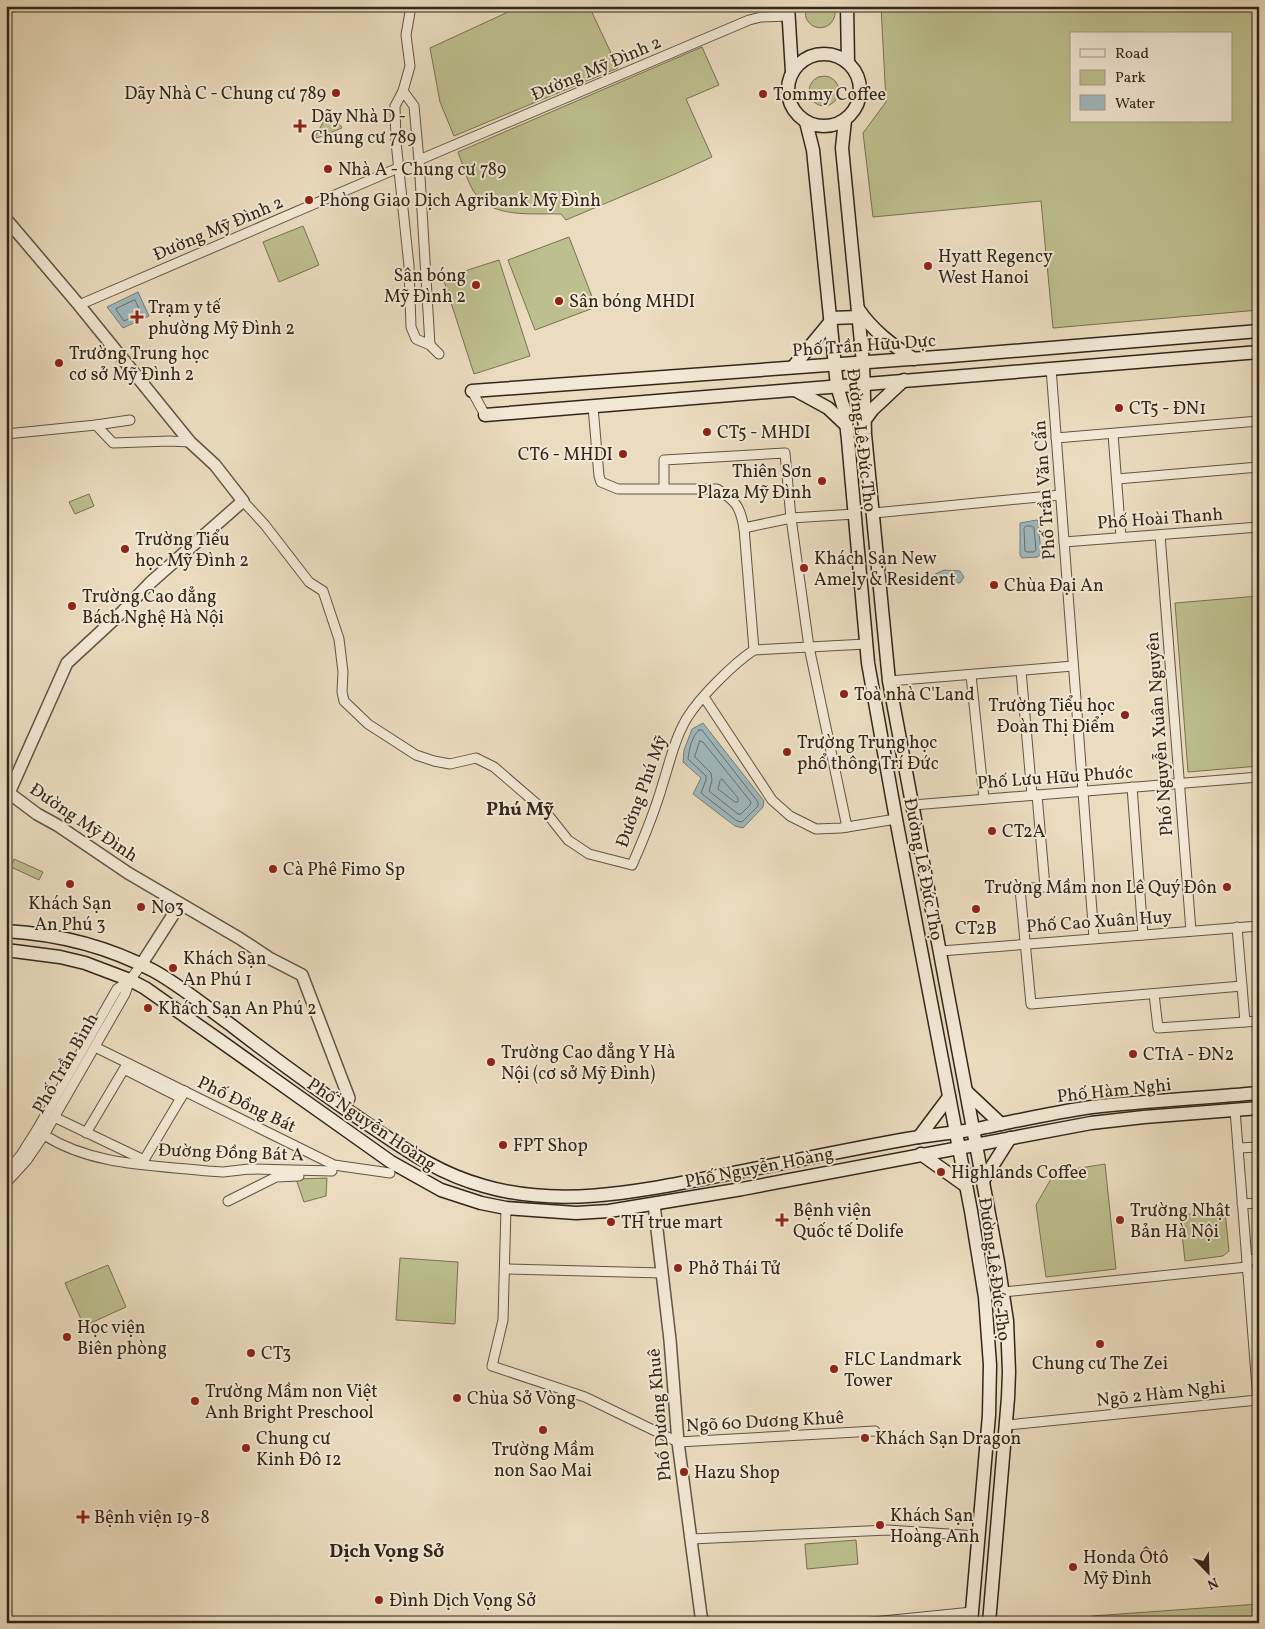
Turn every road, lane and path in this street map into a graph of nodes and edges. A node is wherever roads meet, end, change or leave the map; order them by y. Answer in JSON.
{"nodes":[{"id":1,"x":847,"y":6,"type":"edge"},
{"id":2,"x":409,"y":9,"type":"edge"},
{"id":3,"x":788,"y":11,"type":"edge"},
{"id":4,"x":848,"y":62,"type":"junction"},
{"id":5,"x":792,"y":72,"type":"junction"},
{"id":6,"x":404,"y":91,"type":"junction"},
{"id":7,"x":845,"y":120,"type":"junction"},
{"id":8,"x":806,"y":122,"type":"junction"},
{"id":9,"x":419,"y":160,"type":"junction"},
{"id":10,"x":398,"y":168,"type":"junction"},
{"id":11,"x":6,"y":219,"type":"edge"},
{"id":12,"x":79,"y":305,"type":"junction"},
{"id":13,"x":859,"y":313,"type":"junction"},
{"id":14,"x":831,"y":320,"type":"junction"},
{"id":15,"x":1259,"y":331,"type":"edge"},
{"id":16,"x":430,"y":345,"type":"junction"},
{"id":17,"x":1259,"y":352,"type":"edge"},
{"id":18,"x":439,"y":354,"type":"dead end"},
{"id":19,"x":918,"y":358,"type":"junction"},
{"id":20,"x":863,"y":363,"type":"junction"},
{"id":21,"x":835,"y":365,"type":"junction"},
{"id":22,"x":793,"y":367,"type":"junction"},
{"id":23,"x":1051,"y":368,"type":"junction"},
{"id":24,"x":924,"y":378,"type":"junction"},
{"id":25,"x":904,"y":380,"type":"junction"},
{"id":26,"x":864,"y":384,"type":"junction"},
{"id":27,"x":837,"y":386,"type":"junction"},
{"id":28,"x":795,"y":390,"type":"junction"},
{"id":29,"x":472,"y":391,"type":"joint"},
{"id":30,"x":593,"y":407,"type":"junction"},
{"id":31,"x":485,"y":415,"type":"joint"},
{"id":32,"x":130,"y":420,"type":"dead end"},
{"id":33,"x":864,"y":420,"type":"junction"},
{"id":34,"x":1259,"y":421,"type":"edge"},
{"id":35,"x":96,"y":425,"type":"junction"},
{"id":36,"x":847,"y":431,"type":"junction"},
{"id":37,"x":6,"y":434,"type":"edge"},
{"id":38,"x":865,"y":434,"type":"junction"},
{"id":39,"x":1113,"y":434,"type":"junction"},
{"id":40,"x":1056,"y":438,"type":"junction"},
{"id":41,"x":190,"y":442,"type":"junction"},
{"id":42,"x":1258,"y":468,"type":"edge"},
{"id":43,"x":1259,"y":473,"type":"edge"},
{"id":44,"x":1117,"y":478,"type":"junction"},
{"id":45,"x":664,"y":488,"type":"junction"},
{"id":46,"x":1060,"y":495,"type":"junction"},
{"id":47,"x":243,"y":501,"type":"junction"},
{"id":48,"x":874,"y":513,"type":"junction"},
{"id":49,"x":855,"y":514,"type":"junction"},
{"id":50,"x":791,"y":518,"type":"junction"},
{"id":51,"x":1259,"y":527,"type":"edge"},
{"id":52,"x":744,"y":528,"type":"junction"},
{"id":53,"x":1160,"y":535,"type":"junction"},
{"id":54,"x":1121,"y":538,"type":"junction"},
{"id":55,"x":1064,"y":542,"type":"junction"},
{"id":56,"x":866,"y":644,"type":"junction"},
{"id":57,"x":808,"y":647,"type":"junction"},
{"id":58,"x":754,"y":650,"type":"junction"},
{"id":59,"x":1073,"y":666,"type":"junction"},
{"id":60,"x":1021,"y":671,"type":"junction"},
{"id":61,"x":971,"y":675,"type":"junction"},
{"id":62,"x":890,"y":681,"type":"junction"},
{"id":63,"x":704,"y":697,"type":"junction"},
{"id":64,"x":1259,"y":777,"type":"edge"},
{"id":65,"x":1179,"y":784,"type":"junction"},
{"id":66,"x":1132,"y":788,"type":"junction"},
{"id":67,"x":1083,"y":791,"type":"junction"},
{"id":68,"x":8,"y":792,"type":"edge"},
{"id":69,"x":1034,"y":795,"type":"junction"},
{"id":70,"x":984,"y":799,"type":"junction"},
{"id":71,"x":913,"y":805,"type":"junction"},
{"id":72,"x":896,"y":819,"type":"junction"},
{"id":73,"x":847,"y":827,"type":"junction"},
{"id":74,"x":180,"y":904,"type":"junction"},
{"id":75,"x":1259,"y":926,"type":"edge"},
{"id":76,"x":1237,"y":927,"type":"junction"},
{"id":77,"x":6,"y":931,"type":"edge"},
{"id":78,"x":1191,"y":931,"type":"junction"},
{"id":79,"x":1143,"y":935,"type":"junction"},
{"id":80,"x":1094,"y":938,"type":"junction"},
{"id":81,"x":1024,"y":943,"type":"junction"},
{"id":82,"x":6,"y":950,"type":"edge"},
{"id":83,"x":941,"y":951,"type":"junction"},
{"id":84,"x":141,"y":965,"type":"junction"},
{"id":85,"x":130,"y":980,"type":"junction"},
{"id":86,"x":1242,"y":986,"type":"junction"},
{"id":87,"x":1154,"y":994,"type":"junction"},
{"id":88,"x":1259,"y":1021,"type":"edge"},
{"id":89,"x":1245,"y":1022,"type":"junction"},
{"id":90,"x":95,"y":1047,"type":"junction"},
{"id":91,"x":967,"y":1092,"type":"junction"},
{"id":92,"x":1259,"y":1092,"type":"edge"},
{"id":93,"x":183,"y":1095,"type":"junction"},
{"id":94,"x":949,"y":1097,"type":"junction"},
{"id":95,"x":1166,"y":1101,"type":"junction"},
{"id":96,"x":344,"y":1108,"type":"junction"},
{"id":97,"x":1259,"y":1108,"type":"edge"},
{"id":98,"x":1236,"y":1110,"type":"junction"},
{"id":99,"x":1168,"y":1115,"type":"junction"},
{"id":100,"x":54,"y":1117,"type":"junction"},
{"id":101,"x":1001,"y":1124,"type":"junction"},
{"id":102,"x":974,"y":1129,"type":"junction"},
{"id":103,"x":955,"y":1132,"type":"junction"},
{"id":104,"x":86,"y":1133,"type":"junction"},
{"id":105,"x":44,"y":1135,"type":"junction"},
{"id":106,"x":920,"y":1137,"type":"junction"},
{"id":107,"x":1010,"y":1138,"type":"junction"},
{"id":108,"x":976,"y":1144,"type":"junction"},
{"id":109,"x":1259,"y":1146,"type":"edge"},
{"id":110,"x":958,"y":1147,"type":"junction"},
{"id":111,"x":1238,"y":1148,"type":"junction"},
{"id":112,"x":921,"y":1154,"type":"junction"},
{"id":113,"x":739,"y":1172,"type":"junction"},
{"id":114,"x":6,"y":1173,"type":"edge"},
{"id":115,"x":390,"y":1173,"type":"dead end"},
{"id":116,"x":984,"y":1179,"type":"junction"},
{"id":117,"x":6,"y":1183,"type":"edge"},
{"id":118,"x":966,"y":1186,"type":"junction"},
{"id":119,"x":742,"y":1189,"type":"junction"},
{"id":120,"x":228,"y":1201,"type":"dead end"},
{"id":121,"x":1259,"y":1203,"type":"edge"},
{"id":122,"x":654,"y":1204,"type":"junction"},
{"id":123,"x":1242,"y":1204,"type":"junction"},
{"id":124,"x":506,"y":1208,"type":"junction"},
{"id":125,"x":1259,"y":1259,"type":"edge"},
{"id":126,"x":1247,"y":1267,"type":"junction"},
{"id":127,"x":505,"y":1269,"type":"junction"},
{"id":128,"x":1259,"y":1272,"type":"edge"},
{"id":129,"x":662,"y":1273,"type":"junction"},
{"id":130,"x":1003,"y":1292,"type":"junction"},
{"id":131,"x":1259,"y":1401,"type":"edge"},
{"id":132,"x":1007,"y":1425,"type":"junction"},
{"id":133,"x":875,"y":1430,"type":"dead end"},
{"id":134,"x":678,"y":1442,"type":"junction"},
{"id":135,"x":978,"y":1536,"type":"junction"},
{"id":136,"x":690,"y":1539,"type":"junction"},
{"id":137,"x":971,"y":1618,"type":"edge"},
{"id":138,"x":702,"y":1623,"type":"edge"},
{"id":139,"x":863,"y":1623,"type":"edge"},
{"id":140,"x":990,"y":1623,"type":"edge"}],
"edges":[{"from":1,"to":4,"type":"main road"},
{"from":2,"to":6,"type":"street"},
{"from":3,"to":5,"type":"main road"},
{"from":3,"to":9,"type":"street","name":"Đường Mỹ Đình 2"},
{"from":4,"to":5,"type":"main road"},
{"from":4,"to":7,"type":"main road"},
{"from":5,"to":8,"type":"main road"},
{"from":6,"to":9,"type":"street"},
{"from":6,"to":10,"type":"street"},
{"from":7,"to":8,"type":"main road"},
{"from":7,"to":13,"type":"main road","name":"Đường Lê Đức Thọ"},
{"from":8,"to":14,"type":"main road","name":"Đường Lê Đức Thọ"},
{"from":9,"to":16,"type":"street"},
{"from":10,"to":12,"type":"street","name":"Đường Mỹ Đình 2"},
{"from":10,"to":16,"type":"street"},
{"from":11,"to":12,"type":"street"},
{"from":12,"to":41,"type":"street"},
{"from":13,"to":14,"type":"main road"},
{"from":13,"to":19,"type":"main road"},
{"from":13,"to":20,"type":"main road","name":"Đường Lê Đức Thọ"},
{"from":14,"to":21,"type":"main road","name":"Đường Lê Đức Thọ"},
{"from":14,"to":22,"type":"main road"},
{"from":15,"to":19,"type":"main road","name":"Phố Trần Hữu Dực"},
{"from":16,"to":18,"type":"street"},
{"from":17,"to":23,"type":"main road"},
{"from":19,"to":20,"type":"main road","name":"Phố Trần Hữu Dực"},
{"from":19,"to":24,"type":"main road"},
{"from":20,"to":21,"type":"main road","name":"Phố Trần Hữu Dực"},
{"from":20,"to":26,"type":"main road","name":"Đường Lê Đức Thọ"},
{"from":21,"to":22,"type":"main road","name":"Phố Trần Hữu Dực"},
{"from":21,"to":27,"type":"main road","name":"Đường Lê Đức Thọ"},
{"from":22,"to":29,"type":"main road","name":"Phố Trần Hữu Dực"},
{"from":23,"to":24,"type":"main road"},
{"from":23,"to":40,"type":"street","name":"Phố Trần Văn Cẩn"},
{"from":24,"to":25,"type":"main road"},
{"from":25,"to":26,"type":"main road"},
{"from":25,"to":33,"type":"main road"},
{"from":26,"to":27,"type":"main road"},
{"from":26,"to":33,"type":"main road","name":"Đường Lê Đức Thọ"},
{"from":27,"to":28,"type":"main road"},
{"from":27,"to":36,"type":"main road","name":"Đường Lê Đức Thọ"},
{"from":28,"to":30,"type":"main road"},
{"from":28,"to":36,"type":"main road"},
{"from":29,"to":31,"type":"street"},
{"from":30,"to":31,"type":"main road"},
{"from":30,"to":45,"type":"street"},
{"from":32,"to":35,"type":"street"},
{"from":33,"to":38,"type":"main road","name":"Đường Lê Đức Thọ"},
{"from":34,"to":39,"type":"street"},
{"from":35,"to":37,"type":"street"},
{"from":35,"to":41,"type":"street"},
{"from":36,"to":38,"type":"main road"},
{"from":36,"to":49,"type":"main road","name":"Đường Lê Đức Thọ"},
{"from":38,"to":48,"type":"main road","name":"Đường Lê Đức Thọ"},
{"from":39,"to":40,"type":"street"},
{"from":39,"to":44,"type":"street"},
{"from":40,"to":46,"type":"street","name":"Phố Trần Văn Cẩn"},
{"from":41,"to":47,"type":"street"},
{"from":42,"to":43,"type":"street"},
{"from":42,"to":44,"type":"street"},
{"from":44,"to":54,"type":"street"},
{"from":45,"to":50,"type":"street"},
{"from":45,"to":52,"type":"street"},
{"from":46,"to":48,"type":"street"},
{"from":46,"to":55,"type":"street","name":"Phố Trần Văn Cẩn"},
{"from":47,"to":63,"type":"street","name":"Đường Phú Mỹ"},
{"from":47,"to":68,"type":"street","name":"Đường Mỹ Đình"},
{"from":48,"to":62,"type":"main road","name":"Đường Lê Đức Thọ"},
{"from":49,"to":50,"type":"street"},
{"from":49,"to":56,"type":"main road","name":"Đường Lê Đức Thọ"},
{"from":50,"to":52,"type":"street"},
{"from":50,"to":57,"type":"street"},
{"from":51,"to":53,"type":"street","name":"Phố Hoài Thanh"},
{"from":52,"to":58,"type":"street"},
{"from":53,"to":54,"type":"street","name":"Phố Hoài Thanh"},
{"from":53,"to":65,"type":"street","name":"Phố Nguyễn Xuân Nguyên"},
{"from":54,"to":55,"type":"street","name":"Phố Hoài Thanh"},
{"from":55,"to":59,"type":"street","name":"Phố Trần Văn Cẩn"},
{"from":56,"to":57,"type":"street"},
{"from":56,"to":72,"type":"main road","name":"Đường Lê Đức Thọ"},
{"from":57,"to":58,"type":"street"},
{"from":57,"to":73,"type":"street"},
{"from":58,"to":63,"type":"street","name":"Đường Phú Mỹ"},
{"from":59,"to":60,"type":"street"},
{"from":59,"to":67,"type":"street","name":"Phố Trần Văn Cẩn"},
{"from":60,"to":61,"type":"street"},
{"from":60,"to":69,"type":"street"},
{"from":61,"to":62,"type":"street"},
{"from":61,"to":70,"type":"street"},
{"from":62,"to":71,"type":"main road","name":"Đường Lê Đức Thọ"},
{"from":63,"to":73,"type":"street"},
{"from":64,"to":65,"type":"street","name":"Phố Lưu Hữu Phước"},
{"from":65,"to":66,"type":"street","name":"Phố Lưu Hữu Phước"},
{"from":65,"to":78,"type":"street","name":"Phố Nguyễn Xuân Nguyên"},
{"from":66,"to":67,"type":"street","name":"Phố Lưu Hữu Phước"},
{"from":66,"to":79,"type":"street"},
{"from":67,"to":69,"type":"street","name":"Phố Lưu Hữu Phước"},
{"from":67,"to":80,"type":"street","name":"Phố Trần Văn Cẩn"},
{"from":68,"to":74,"type":"street","name":"Đường Mỹ Đình"},
{"from":69,"to":70,"type":"street","name":"Phố Lưu Hữu Phước"},
{"from":69,"to":81,"type":"street"},
{"from":70,"to":71,"type":"street","name":"Phố Lưu Hữu Phước"},
{"from":71,"to":83,"type":"main road","name":"Đường Lê Đức Thọ"},
{"from":72,"to":73,"type":"street"},
{"from":72,"to":94,"type":"main road","name":"Đường Lê Đức Thọ"},
{"from":74,"to":84,"type":"street","name":"Phố Trần Bình"},
{"from":74,"to":96,"type":"street","name":"Đường Mỹ Đình"},
{"from":75,"to":76,"type":"street","name":"Phố Cao Xuân Huy"},
{"from":76,"to":78,"type":"street","name":"Phố Cao Xuân Huy"},
{"from":76,"to":86,"type":"street"},
{"from":77,"to":84,"type":"main road","name":"Phố Nguyễn Hoàng"},
{"from":78,"to":79,"type":"street","name":"Phố Cao Xuân Huy"},
{"from":79,"to":80,"type":"street","name":"Phố Cao Xuân Huy"},
{"from":80,"to":81,"type":"street","name":"Phố Cao Xuân Huy"},
{"from":81,"to":83,"type":"street","name":"Phố Cao Xuân Huy"},
{"from":81,"to":87,"type":"street"},
{"from":82,"to":85,"type":"main road","name":"Phố Nguyễn Hoàng"},
{"from":83,"to":91,"type":"main road","name":"Đường Lê Đức Thọ"},
{"from":84,"to":85,"type":"street","name":"Phố Trần Bình"},
{"from":84,"to":96,"type":"main road","name":"Phố Nguyễn Hoàng"},
{"from":85,"to":90,"type":"street","name":"Phố Trần Bình"},
{"from":85,"to":114,"type":"street","name":"Phố Trần Bình"},
{"from":85,"to":124,"type":"main road","name":"Phố Nguyễn Hoàng"},
{"from":86,"to":87,"type":"street"},
{"from":86,"to":89,"type":"street"},
{"from":87,"to":89,"type":"street"},
{"from":88,"to":89,"type":"street"},
{"from":90,"to":93,"type":"street","name":"Phố Đồng Bát"},
{"from":90,"to":100,"type":"street","name":"Phố Trần Bình"},
{"from":91,"to":101,"type":"main road"},
{"from":91,"to":102,"type":"main road","name":"Đường Lê Đức Thọ"},
{"from":92,"to":95,"type":"main road","name":"Phố Hàm Nghi"},
{"from":93,"to":104,"type":"street"},
{"from":93,"to":104,"type":"street"},
{"from":93,"to":115,"type":"street","name":"Phố Đồng Bát"},
{"from":94,"to":103,"type":"main road","name":"Đường Lê Đức Thọ"},
{"from":94,"to":106,"type":"main road"},
{"from":95,"to":99,"type":"street"},
{"from":95,"to":101,"type":"main road","name":"Phố Hàm Nghi"},
{"from":96,"to":113,"type":"main road","name":"Phố Nguyễn Hoàng"},
{"from":97,"to":98,"type":"main road","name":"Phố Hàm Nghi"},
{"from":98,"to":99,"type":"main road","name":"Phố Hàm Nghi"},
{"from":98,"to":111,"type":"street","name":"Ngõ 2 Hàm Nghi"},
{"from":99,"to":107,"type":"main road","name":"Phố Hàm Nghi"},
{"from":100,"to":104,"type":"street"},
{"from":100,"to":105,"type":"street","name":"Phố Trần Bình"},
{"from":101,"to":102,"type":"main road","name":"Phố Hàm Nghi"},
{"from":102,"to":103,"type":"main road","name":"Phố Nguyễn Hoàng"},
{"from":102,"to":108,"type":"main road","name":"Đường Lê Đức Thọ"},
{"from":103,"to":106,"type":"main road","name":"Phố Nguyễn Hoàng"},
{"from":103,"to":110,"type":"main road","name":"Đường Lê Đức Thọ"},
{"from":105,"to":117,"type":"street","name":"Phố Trần Bình"},
{"from":105,"to":120,"type":"street","name":"Đường Đồng Bát A"},
{"from":106,"to":113,"type":"main road","name":"Phố Nguyễn Hoàng"},
{"from":107,"to":108,"type":"main road","name":"Phố Hàm Nghi"},
{"from":107,"to":116,"type":"main road"},
{"from":108,"to":110,"type":"main road","name":"Phố Nguyễn Hoàng"},
{"from":108,"to":116,"type":"main road","name":"Đường Lê Đức Thọ"},
{"from":109,"to":111,"type":"street"},
{"from":110,"to":112,"type":"main road","name":"Phố Nguyễn Hoàng"},
{"from":110,"to":118,"type":"main road","name":"Đường Lê Đức Thọ"},
{"from":111,"to":123,"type":"street","name":"Ngõ 2 Hàm Nghi"},
{"from":112,"to":118,"type":"main road"},
{"from":112,"to":119,"type":"main road","name":"Phố Nguyễn Hoàng"},
{"from":113,"to":119,"type":"street"},
{"from":116,"to":130,"type":"main road","name":"Đường Lê Đức Thọ"},
{"from":118,"to":135,"type":"main road","name":"Đường Lê Đức Thọ"},
{"from":119,"to":122,"type":"main road","name":"Phố Nguyễn Hoàng"},
{"from":121,"to":123,"type":"street"},
{"from":122,"to":124,"type":"main road","name":"Phố Nguyễn Hoàng"},
{"from":122,"to":129,"type":"street","name":"Phố Dương Khuê"},
{"from":123,"to":126,"type":"street","name":"Ngõ 2 Hàm Nghi"},
{"from":124,"to":127,"type":"street"},
{"from":125,"to":126,"type":"street"},
{"from":126,"to":128,"type":"street"},
{"from":126,"to":130,"type":"street"},
{"from":126,"to":131,"type":"street","name":"Ngõ 2 Hàm Nghi"},
{"from":127,"to":129,"type":"street"},
{"from":127,"to":134,"type":"street","name":"Ngõ 60 Dương Khuê"},
{"from":129,"to":134,"type":"street","name":"Phố Dương Khuê"},
{"from":130,"to":132,"type":"main road","name":"Đường Lê Đức Thọ"},
{"from":131,"to":132,"type":"street","name":"Ngõ 2 Hàm Nghi"},
{"from":132,"to":140,"type":"main road","name":"Đường Lê Đức Thọ"},
{"from":133,"to":134,"type":"street","name":"Ngõ 60 Dương Khuê"},
{"from":134,"to":136,"type":"street","name":"Phố Dương Khuê"},
{"from":135,"to":136,"type":"street"},
{"from":135,"to":137,"type":"main road","name":"Đường Lê Đức Thọ"},
{"from":136,"to":138,"type":"street","name":"Phố Dương Khuê"},
{"from":137,"to":139,"type":"street"}]}
